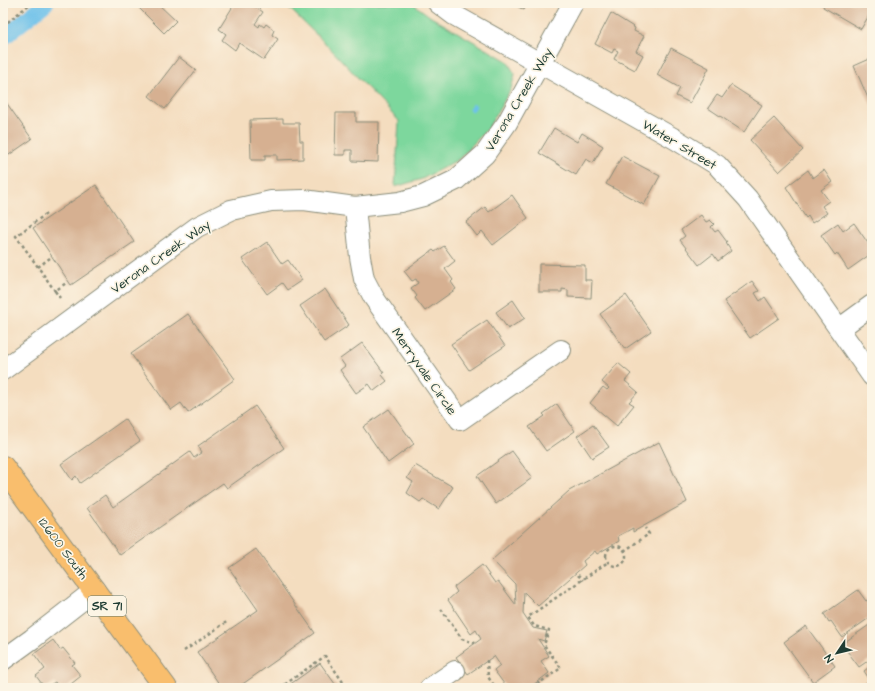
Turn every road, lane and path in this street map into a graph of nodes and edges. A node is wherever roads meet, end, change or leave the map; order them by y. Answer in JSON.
{"nodes":[{"id":1,"x":31,"y":3,"type":"edge"},
{"id":2,"x":438,"y":3,"type":"edge"},
{"id":3,"x":573,"y":3,"type":"edge"},
{"id":4,"x":3,"y":26,"type":"edge"},
{"id":5,"x":540,"y":64,"type":"junction"},
{"id":6,"x":355,"y":207,"type":"junction"},
{"id":7,"x":46,"y":214,"type":"dead end"},
{"id":8,"x":50,"y":258,"type":"dead end"},
{"id":9,"x":38,"y":267,"type":"junction"},
{"id":10,"x":66,"y":283,"type":"dead end"},
{"id":11,"x":55,"y":291,"type":"junction"},
{"id":12,"x":60,"y":298,"type":"dead end"},
{"id":13,"x":872,"y":306,"type":"edge"},
{"id":14,"x":839,"y":329,"type":"junction"},
{"id":15,"x":561,"y":350,"type":"dead end"},
{"id":16,"x":3,"y":370,"type":"edge"},
{"id":17,"x":872,"y":376,"type":"edge"},
{"id":18,"x":3,"y":467,"type":"edge"},
{"id":19,"x":645,"y":528,"type":"dead end"},
{"id":20,"x":624,"y":551,"type":"junction"},
{"id":21,"x":608,"y":562,"type":"junction"},
{"id":22,"x":578,"y":575,"type":"dead end"},
{"id":23,"x":583,"y":580,"type":"junction"},
{"id":24,"x":95,"y":590,"type":"junction"},
{"id":25,"x":441,"y":609,"type":"dead end"},
{"id":26,"x":228,"y":621,"type":"dead end"},
{"id":27,"x":475,"y":644,"type":"dead end"},
{"id":28,"x":184,"y":651,"type":"dead end"},
{"id":29,"x":3,"y":660,"type":"edge"},
{"id":30,"x":487,"y":660,"type":"dead end"},
{"id":31,"x":455,"y":671,"type":"dead end"},
{"id":32,"x":166,"y":688,"type":"edge"},
{"id":33,"x":280,"y":688,"type":"edge"},
{"id":34,"x":347,"y":688,"type":"edge"},
{"id":35,"x":430,"y":688,"type":"edge"},
{"id":36,"x":496,"y":688,"type":"edge"},
{"id":37,"x":532,"y":688,"type":"edge"}],
"edges":[{"from":1,"to":4,"type":"path"},
{"from":2,"to":5,"type":"street","name":"Water Street"},
{"from":3,"to":5,"type":"street","name":"Verona Creek Way"},
{"from":5,"to":6,"type":"street","name":"Verona Creek Way"},
{"from":5,"to":14,"type":"street","name":"Water Street"},
{"from":6,"to":15,"type":"street","name":"Merryvale Circle"},
{"from":6,"to":16,"type":"street","name":"Verona Creek Way"},
{"from":7,"to":9,"type":"path"},
{"from":8,"to":9,"type":"path"},
{"from":9,"to":11,"type":"path"},
{"from":10,"to":11,"type":"path"},
{"from":11,"to":12,"type":"path"},
{"from":13,"to":14,"type":"street"},
{"from":14,"to":17,"type":"street","name":"Water Street"},
{"from":18,"to":24,"type":"main road","name":"12600 South","number":"SR 71"},
{"from":19,"to":20,"type":"path"},
{"from":20,"to":21,"type":"path"},
{"from":20,"to":21,"type":"path"},
{"from":21,"to":23,"type":"path"},
{"from":22,"to":23,"type":"path"},
{"from":23,"to":37,"type":"path"},
{"from":24,"to":29,"type":"street"},
{"from":24,"to":32,"type":"main road","name":"12600 South","number":"SR 71"},
{"from":25,"to":27,"type":"path"},
{"from":26,"to":28,"type":"path"},
{"from":30,"to":36,"type":"path"},
{"from":31,"to":35,"type":"street"},
{"from":33,"to":34,"type":"path"}]}
